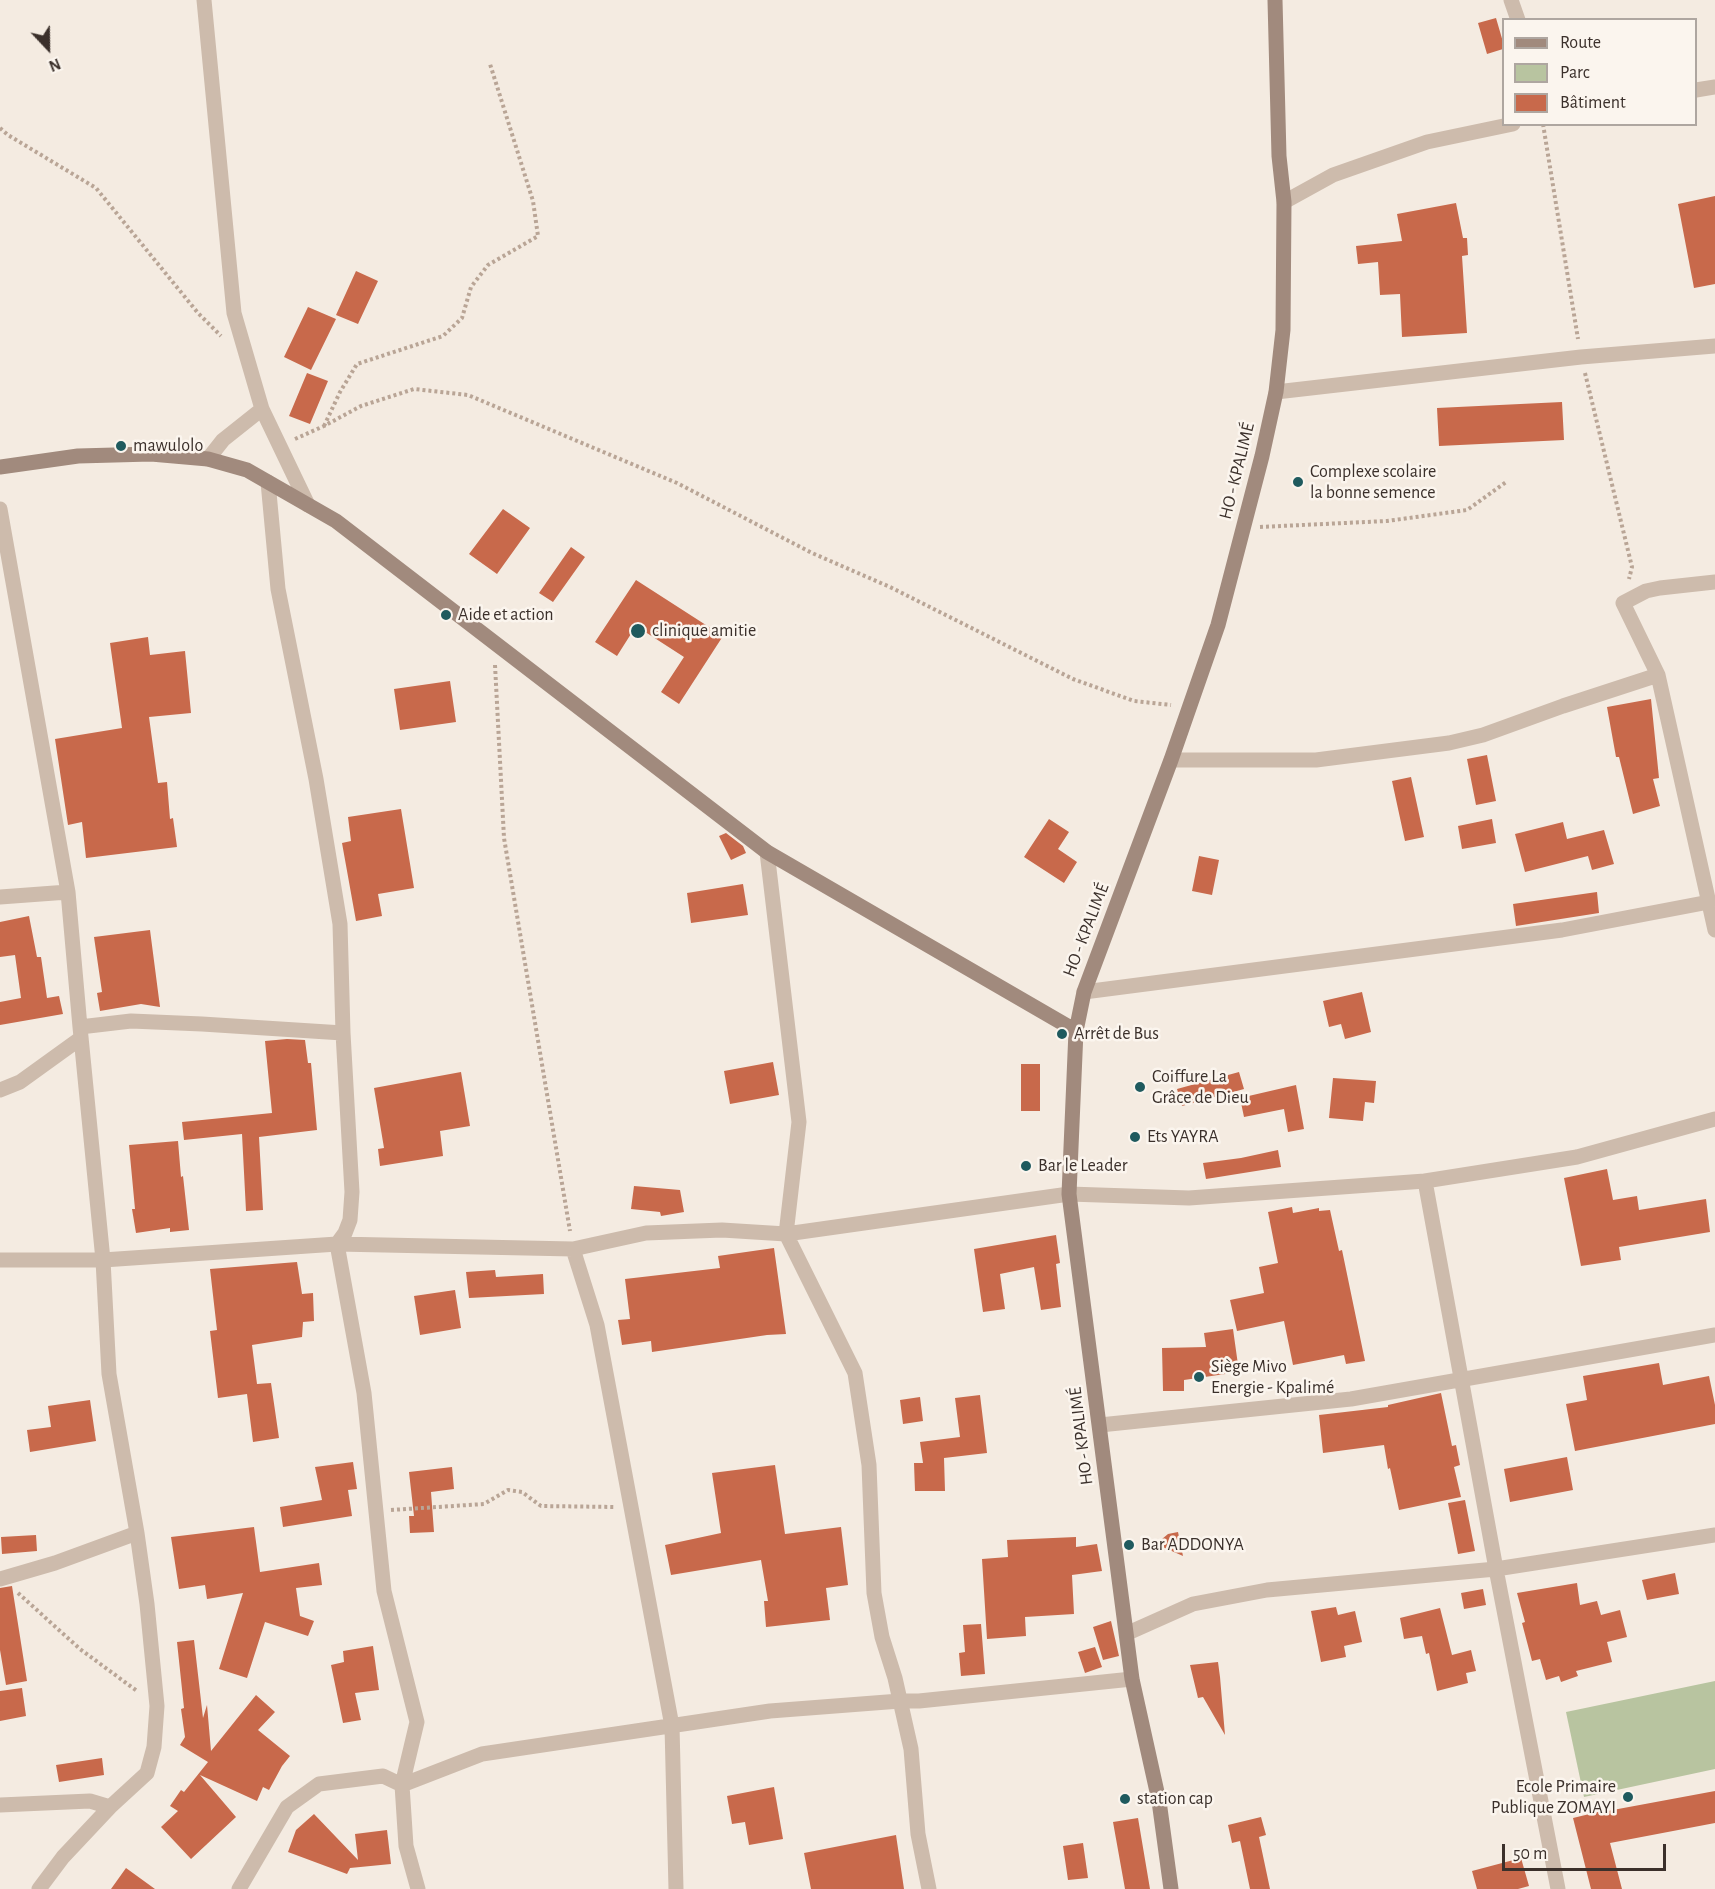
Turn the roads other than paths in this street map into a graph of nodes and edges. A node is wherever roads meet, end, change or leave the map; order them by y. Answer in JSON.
{"nodes":[{"id":1,"x":204,"y":0,"type":"edge"},
{"id":2,"x":1275,"y":0,"type":"edge"},
{"id":3,"x":1511,"y":0,"type":"edge"},
{"id":4,"x":1517,"y":18,"type":"edge"},
{"id":5,"x":1715,"y":87,"type":"edge"},
{"id":6,"x":1697,"y":90,"type":"edge"},
{"id":7,"x":1504,"y":126,"type":"edge"},
{"id":8,"x":1284,"y":202,"type":"junction"},
{"id":9,"x":1715,"y":346,"type":"edge"},
{"id":10,"x":1276,"y":392,"type":"junction"},
{"id":11,"x":262,"y":409,"type":"junction"},
{"id":12,"x":208,"y":459,"type":"junction"},
{"id":13,"x":0,"y":467,"type":"edge"},
{"id":14,"x":268,"y":482,"type":"junction"},
{"id":15,"x":308,"y":505,"type":"junction"},
{"id":16,"x":0,"y":509,"type":"edge"},
{"id":17,"x":1715,"y":582,"type":"edge"},
{"id":18,"x":1658,"y":675,"type":"junction"},
{"id":19,"x":1171,"y":760,"type":"junction"},
{"id":20,"x":767,"y":852,"type":"junction"},
{"id":21,"x":68,"y":892,"type":"junction"},
{"id":22,"x":0,"y":897,"type":"edge"},
{"id":23,"x":1709,"y":902,"type":"junction"},
{"id":24,"x":1715,"y":930,"type":"edge"},
{"id":25,"x":1084,"y":992,"type":"junction"},
{"id":26,"x":1076,"y":1031,"type":"junction"},
{"id":27,"x":81,"y":1032,"type":"junction"},
{"id":28,"x":342,"y":1033,"type":"junction"},
{"id":29,"x":0,"y":1090,"type":"edge"},
{"id":30,"x":1715,"y":1119,"type":"edge"},
{"id":31,"x":1425,"y":1181,"type":"junction"},
{"id":32,"x":1069,"y":1194,"type":"junction"},
{"id":33,"x":786,"y":1234,"type":"junction"},
{"id":34,"x":337,"y":1244,"type":"junction"},
{"id":35,"x":573,"y":1249,"type":"junction"},
{"id":36,"x":0,"y":1260,"type":"edge"},
{"id":37,"x":103,"y":1260,"type":"junction"},
{"id":38,"x":1715,"y":1335,"type":"edge"},
{"id":39,"x":1461,"y":1379,"type":"junction"},
{"id":40,"x":1100,"y":1425,"type":"junction"},
{"id":41,"x":137,"y":1533,"type":"junction"},
{"id":42,"x":1715,"y":1535,"type":"edge"},
{"id":43,"x":1496,"y":1569,"type":"junction"},
{"id":44,"x":1,"y":1579,"type":"edge"},
{"id":45,"x":1128,"y":1633,"type":"junction"},
{"id":46,"x":1132,"y":1679,"type":"junction"},
{"id":47,"x":900,"y":1701,"type":"junction"},
{"id":48,"x":672,"y":1726,"type":"junction"},
{"id":49,"x":402,"y":1785,"type":"junction"},
{"id":50,"x":0,"y":1805,"type":"edge"},
{"id":51,"x":110,"y":1807,"type":"junction"},
{"id":52,"x":39,"y":1889,"type":"edge"},
{"id":53,"x":239,"y":1889,"type":"edge"},
{"id":54,"x":418,"y":1889,"type":"edge"},
{"id":55,"x":676,"y":1889,"type":"edge"},
{"id":56,"x":929,"y":1889,"type":"edge"},
{"id":57,"x":1171,"y":1889,"type":"edge"},
{"id":58,"x":1558,"y":1889,"type":"edge"}],
"edges":[{"from":1,"to":11,"type":"street"},
{"from":2,"to":8,"type":"main road","name":"HO - KPALIMÉ"},
{"from":3,"to":4,"type":"street"},
{"from":5,"to":6,"type":"street"},
{"from":7,"to":8,"type":"street"},
{"from":8,"to":10,"type":"main road","name":"HO - KPALIMÉ"},
{"from":9,"to":10,"type":"street"},
{"from":10,"to":19,"type":"main road","name":"HO - KPALIMÉ"},
{"from":11,"to":12,"type":"street"},
{"from":11,"to":15,"type":"street"},
{"from":12,"to":13,"type":"main road"},
{"from":12,"to":14,"type":"main road"},
{"from":14,"to":15,"type":"main road"},
{"from":14,"to":28,"type":"street"},
{"from":15,"to":20,"type":"main road"},
{"from":16,"to":21,"type":"street"},
{"from":17,"to":18,"type":"street"},
{"from":18,"to":19,"type":"street"},
{"from":18,"to":23,"type":"street"},
{"from":19,"to":25,"type":"main road","name":"HO - KPALIMÉ"},
{"from":20,"to":26,"type":"main road"},
{"from":20,"to":33,"type":"street"},
{"from":21,"to":22,"type":"street"},
{"from":21,"to":27,"type":"street"},
{"from":23,"to":24,"type":"street"},
{"from":23,"to":25,"type":"street"},
{"from":25,"to":26,"type":"main road","name":"HO - KPALIMÉ"},
{"from":26,"to":32,"type":"main road","name":"HO - KPALIMÉ"},
{"from":27,"to":28,"type":"street"},
{"from":27,"to":29,"type":"street"},
{"from":27,"to":37,"type":"street"},
{"from":28,"to":34,"type":"street"},
{"from":30,"to":31,"type":"street"},
{"from":31,"to":32,"type":"street"},
{"from":31,"to":39,"type":"street"},
{"from":32,"to":33,"type":"street"},
{"from":32,"to":40,"type":"main road","name":"HO - KPALIMÉ"},
{"from":33,"to":35,"type":"street"},
{"from":33,"to":47,"type":"street"},
{"from":34,"to":35,"type":"street"},
{"from":34,"to":37,"type":"street"},
{"from":34,"to":49,"type":"street"},
{"from":35,"to":48,"type":"street"},
{"from":36,"to":37,"type":"street"},
{"from":37,"to":41,"type":"street"},
{"from":38,"to":39,"type":"street"},
{"from":39,"to":40,"type":"street"},
{"from":39,"to":43,"type":"street"},
{"from":40,"to":45,"type":"main road","name":"HO - KPALIMÉ"},
{"from":41,"to":44,"type":"street"},
{"from":41,"to":51,"type":"street"},
{"from":42,"to":43,"type":"street"},
{"from":43,"to":45,"type":"street"},
{"from":43,"to":58,"type":"street"},
{"from":45,"to":46,"type":"main road","name":"HO - KPALIMÉ"},
{"from":46,"to":47,"type":"street"},
{"from":46,"to":57,"type":"main road","name":"HO - KPALIMÉ"},
{"from":47,"to":48,"type":"street"},
{"from":47,"to":56,"type":"street"},
{"from":48,"to":49,"type":"street"},
{"from":48,"to":55,"type":"street"},
{"from":49,"to":53,"type":"street"},
{"from":49,"to":54,"type":"street"},
{"from":50,"to":51,"type":"street"},
{"from":51,"to":52,"type":"street"}]}
